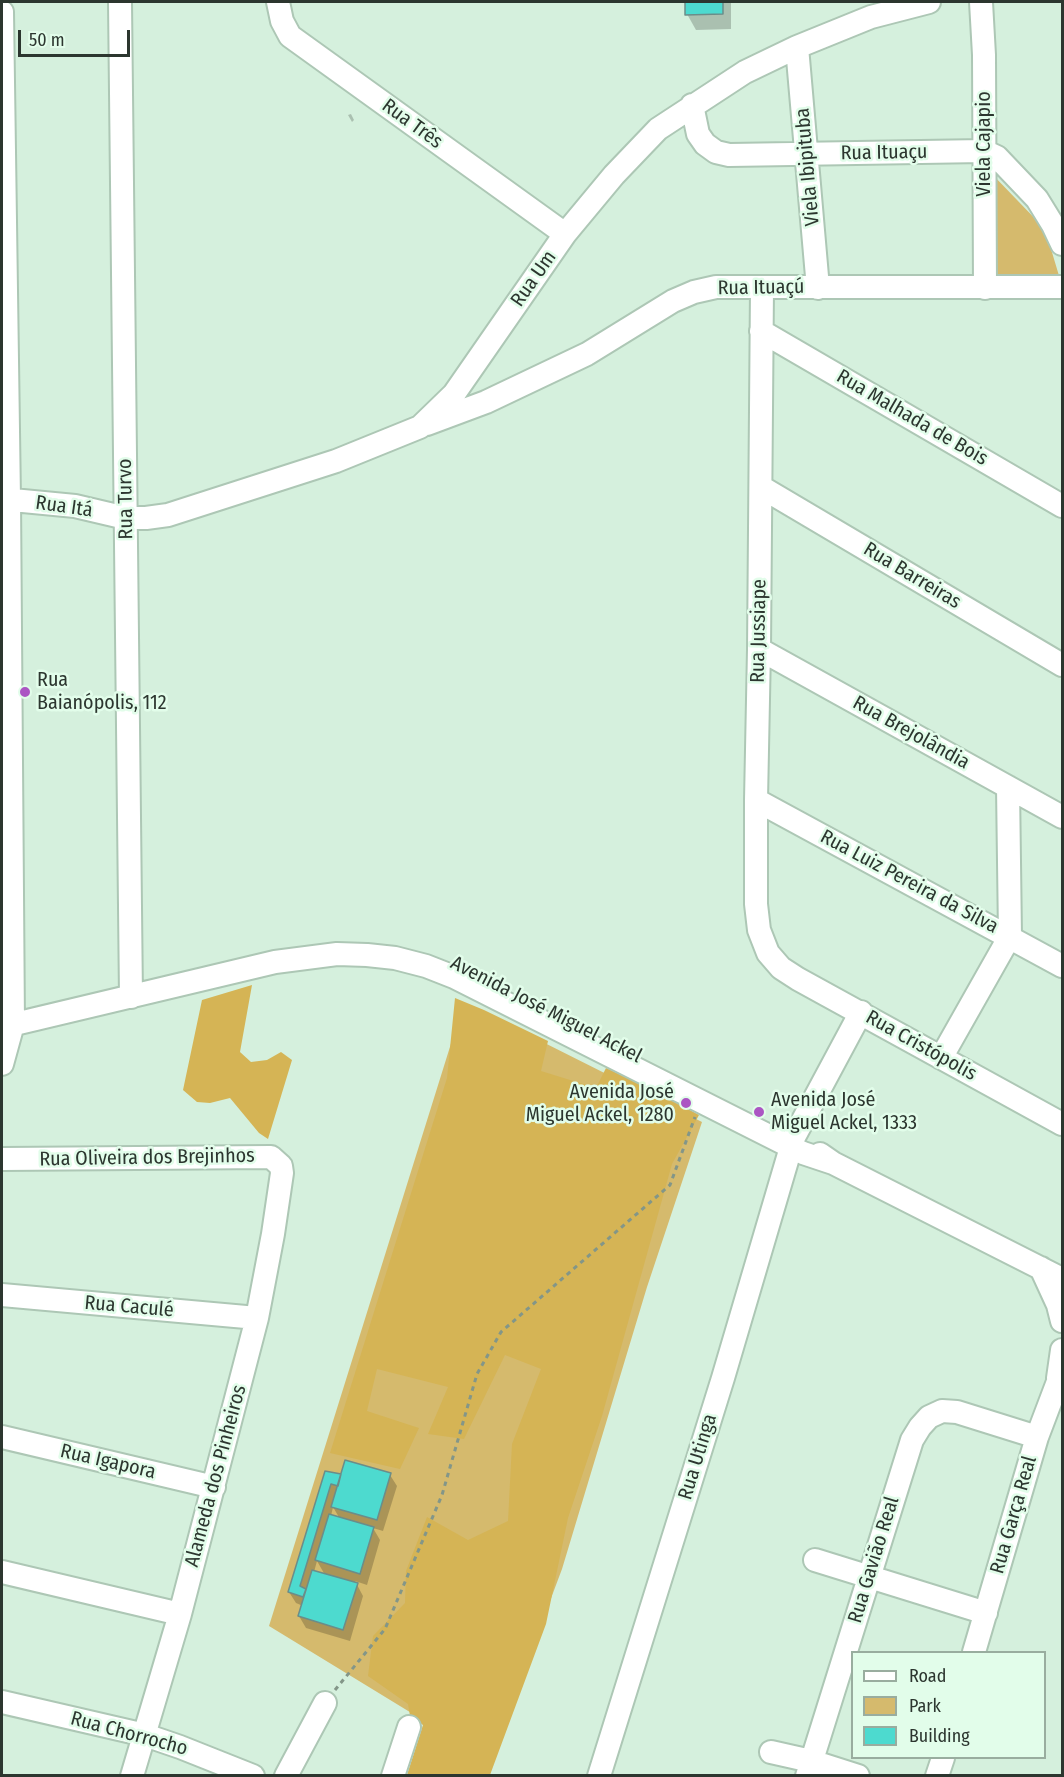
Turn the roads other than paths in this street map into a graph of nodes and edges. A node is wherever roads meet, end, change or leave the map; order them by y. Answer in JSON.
{"nodes":[{"id":1,"x":120,"y":2,"type":"edge"},
{"id":2,"x":278,"y":2,"type":"edge"},
{"id":3,"x":929,"y":2,"type":"edge"},
{"id":4,"x":981,"y":2,"type":"edge"},
{"id":5,"x":2,"y":12,"type":"edge"},
{"id":6,"x":797,"y":47,"type":"junction"},
{"id":7,"x":692,"y":105,"type":"junction"},
{"id":8,"x":984,"y":152,"type":"junction"},
{"id":9,"x":807,"y":155,"type":"junction"},
{"id":10,"x":565,"y":234,"type":"junction"},
{"id":11,"x":1062,"y":244,"type":"edge"},
{"id":12,"x":1062,"y":287,"type":"edge"},
{"id":13,"x":762,"y":288,"type":"junction"},
{"id":14,"x":818,"y":288,"type":"junction"},
{"id":15,"x":985,"y":288,"type":"junction"},
{"id":16,"x":761,"y":331,"type":"junction"},
{"id":17,"x":462,"y":382,"type":"junction"},
{"id":18,"x":478,"y":405,"type":"junction"},
{"id":19,"x":420,"y":427,"type":"junction"},
{"id":20,"x":761,"y":488,"type":"junction"},
{"id":21,"x":5,"y":499,"type":"edge"},
{"id":22,"x":1062,"y":506,"type":"edge"},
{"id":23,"x":126,"y":518,"type":"junction"},
{"id":24,"x":759,"y":649,"type":"junction"},
{"id":25,"x":1062,"y":665,"type":"edge"},
{"id":26,"x":1008,"y":787,"type":"junction"},
{"id":27,"x":756,"y":800,"type":"junction"},
{"id":28,"x":1062,"y":817,"type":"edge"},
{"id":29,"x":1010,"y":936,"type":"junction"},
{"id":30,"x":275,"y":962,"type":"junction"},
{"id":31,"x":1062,"y":966,"type":"edge"},
{"id":32,"x":781,"y":968,"type":"joint"},
{"id":33,"x":131,"y":996,"type":"junction"},
{"id":34,"x":861,"y":1012,"type":"junction"},
{"id":35,"x":7,"y":1026,"type":"edge"},
{"id":36,"x":941,"y":1058,"type":"junction"},
{"id":37,"x":2,"y":1064,"type":"edge"},
{"id":38,"x":1062,"y":1124,"type":"edge"},
{"id":39,"x":793,"y":1142,"type":"junction"},
{"id":40,"x":2,"y":1159,"type":"edge"},
{"id":41,"x":282,"y":1173,"type":"joint"},
{"id":42,"x":1041,"y":1268,"type":"junction"},
{"id":43,"x":1062,"y":1280,"type":"edge"},
{"id":44,"x":2,"y":1295,"type":"edge"},
{"id":45,"x":257,"y":1318,"type":"junction"},
{"id":46,"x":1062,"y":1321,"type":"edge"},
{"id":47,"x":1062,"y":1350,"type":"edge"},
{"id":48,"x":1060,"y":1375,"type":"edge"},
{"id":49,"x":2,"y":1437,"type":"edge"},
{"id":50,"x":1037,"y":1437,"type":"junction"},
{"id":51,"x":213,"y":1487,"type":"junction"},
{"id":52,"x":814,"y":1560,"type":"dead end"},
{"id":53,"x":2,"y":1572,"type":"edge"},
{"id":54,"x":869,"y":1577,"type":"junction"},
{"id":55,"x":986,"y":1613,"type":"junction"},
{"id":56,"x":180,"y":1614,"type":"junction"},
{"id":57,"x":975,"y":1651,"type":"edge"},
{"id":58,"x":2,"y":1702,"type":"edge"},
{"id":59,"x":324,"y":1703,"type":"road end"},
{"id":60,"x":409,"y":1726,"type":"dead end"},
{"id":61,"x":145,"y":1735,"type":"junction"},
{"id":62,"x":771,"y":1752,"type":"dead end"},
{"id":63,"x":943,"y":1759,"type":"edge"},
{"id":64,"x":809,"y":1768,"type":"edge"},
{"id":65,"x":132,"y":1776,"type":"edge"},
{"id":66,"x":253,"y":1776,"type":"edge"},
{"id":67,"x":286,"y":1776,"type":"edge"},
{"id":68,"x":393,"y":1776,"type":"edge"},
{"id":69,"x":599,"y":1776,"type":"edge"},
{"id":70,"x":858,"y":1776,"type":"edge"},
{"id":71,"x":937,"y":1776,"type":"edge"}],
"edges":[{"from":1,"to":23,"type":"street","name":"Rua Turvo"},
{"from":2,"to":10,"type":"street","name":"Rua Três"},
{"from":3,"to":6,"type":"street","name":"Rua Um"},
{"from":4,"to":8,"type":"street","name":"Viela Cajapio"},
{"from":5,"to":21,"type":"street"},
{"from":6,"to":7,"type":"street","name":"Rua Um"},
{"from":6,"to":9,"type":"street","name":"Viela Ibipituba"},
{"from":7,"to":9,"type":"street","name":"Rua Ituaçu"},
{"from":7,"to":10,"type":"street","name":"Rua Um"},
{"from":8,"to":9,"type":"street","name":"Rua Ituaçu"},
{"from":8,"to":11,"type":"street"},
{"from":8,"to":15,"type":"street","name":"Viela Cajapio"},
{"from":9,"to":14,"type":"street","name":"Viela Ibipituba"},
{"from":10,"to":17,"type":"street","name":"Rua Um"},
{"from":12,"to":15,"type":"street","name":"Rua Ituaçú"},
{"from":13,"to":14,"type":"street","name":"Rua Ituaçú"},
{"from":13,"to":16,"type":"street","name":"Rua Jussiape"},
{"from":13,"to":18,"type":"street","name":"Rua Ituaçú"},
{"from":14,"to":15,"type":"street","name":"Rua Ituaçú"},
{"from":16,"to":20,"type":"street","name":"Rua Jussiape"},
{"from":16,"to":22,"type":"street","name":"Rua Malhada de Bois"},
{"from":17,"to":18,"type":"street"},
{"from":17,"to":19,"type":"street","name":"Rua Um"},
{"from":18,"to":19,"type":"street","name":"Rua Ituaçú"},
{"from":19,"to":23,"type":"street","name":"Rua Um"},
{"from":20,"to":24,"type":"street","name":"Rua Jussiape"},
{"from":20,"to":25,"type":"street","name":"Rua Barreiras"},
{"from":21,"to":23,"type":"street","name":"Rua Itá"},
{"from":21,"to":35,"type":"street"},
{"from":23,"to":33,"type":"street","name":"Rua Turvo"},
{"from":24,"to":26,"type":"street","name":"Rua Brejolândia"},
{"from":24,"to":27,"type":"street","name":"Rua Jussiape"},
{"from":26,"to":28,"type":"street","name":"Rua Brejolândia"},
{"from":26,"to":29,"type":"street"},
{"from":27,"to":29,"type":"street","name":"Rua Luiz Pereira da Silva"},
{"from":27,"to":32,"type":"street","name":"Rua Jussiape"},
{"from":29,"to":31,"type":"street","name":"Rua Luiz Pereira da Silva"},
{"from":29,"to":36,"type":"street"},
{"from":30,"to":33,"type":"street","name":"Avenida José Miguel Ackel"},
{"from":30,"to":39,"type":"street","name":"Avenida José Miguel Ackel"},
{"from":30,"to":39,"type":"street","name":"Avenida José Miguel Ackel"},
{"from":32,"to":34,"type":"street","name":"Rua Cristópolis"},
{"from":33,"to":35,"type":"street","name":"Avenida José Miguel Ackel"},
{"from":34,"to":36,"type":"street","name":"Rua Cristópolis"},
{"from":34,"to":39,"type":"street","name":"Rua Utinga"},
{"from":35,"to":37,"type":"street"},
{"from":36,"to":38,"type":"street","name":"Rua Cristópolis"},
{"from":39,"to":42,"type":"street","name":"Avenida José Miguel Ackel"},
{"from":39,"to":69,"type":"street","name":"Rua Utinga"},
{"from":40,"to":41,"type":"street","name":"Rua Oliveira dos Brejinhos"},
{"from":41,"to":45,"type":"street","name":"Alameda dos Pinheiros"},
{"from":42,"to":43,"type":"street","name":"Avenida José Miguel Ackel"},
{"from":42,"to":46,"type":"street"},
{"from":44,"to":45,"type":"street","name":"Rua Caculé"},
{"from":45,"to":51,"type":"street","name":"Alameda dos Pinheiros"},
{"from":47,"to":48,"type":"street","name":"Rua Garça Real"},
{"from":48,"to":50,"type":"street","name":"Rua Garça Real"},
{"from":49,"to":51,"type":"street","name":"Rua Igapora"},
{"from":50,"to":54,"type":"street","name":"Rua Gavião Real"},
{"from":50,"to":55,"type":"street","name":"Rua Garça Real"},
{"from":51,"to":56,"type":"street","name":"Alameda dos Pinheiros"},
{"from":52,"to":54,"type":"street"},
{"from":53,"to":56,"type":"street"},
{"from":54,"to":55,"type":"street"},
{"from":54,"to":64,"type":"street","name":"Rua Gavião Real"},
{"from":55,"to":57,"type":"street","name":"Rua Garça Real"},
{"from":56,"to":61,"type":"street","name":"Alameda dos Pinheiros"},
{"from":58,"to":61,"type":"street","name":"Rua Chorrocho"},
{"from":59,"to":67,"type":"street"},
{"from":60,"to":68,"type":"street"},
{"from":61,"to":65,"type":"street","name":"Alameda dos Pinheiros"},
{"from":61,"to":66,"type":"street","name":"Rua Chorrocho"},
{"from":62,"to":64,"type":"street"},
{"from":63,"to":71,"type":"street"},
{"from":64,"to":70,"type":"street"}]}
